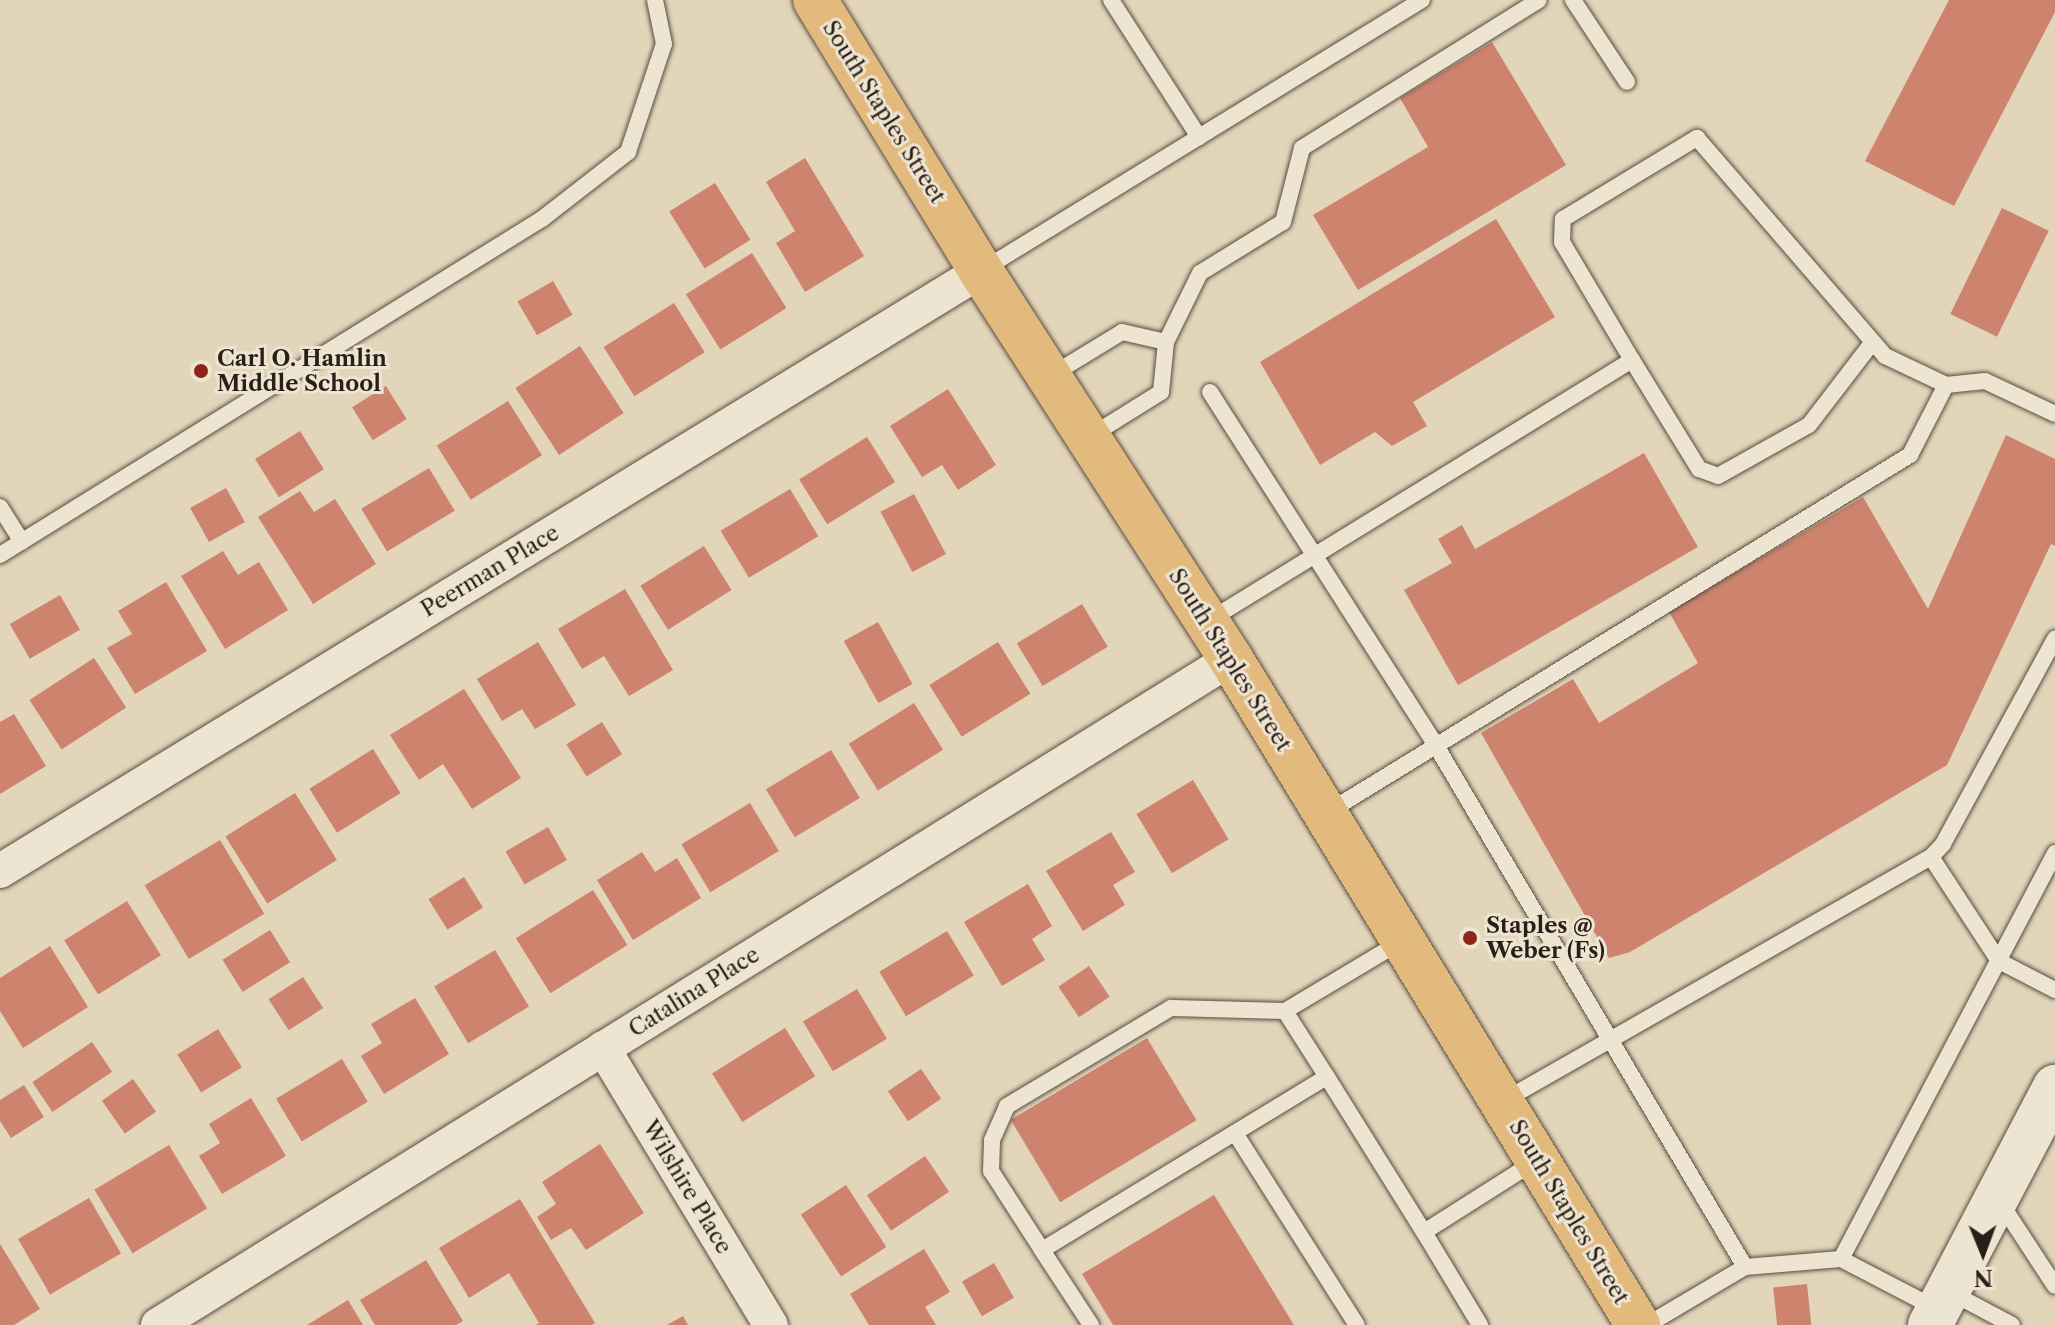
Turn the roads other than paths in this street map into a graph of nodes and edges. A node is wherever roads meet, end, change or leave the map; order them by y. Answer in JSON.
{"nodes":[{"id":1,"x":655,"y":0,"type":"edge"},
{"id":2,"x":815,"y":0,"type":"edge"},
{"id":3,"x":1111,"y":0,"type":"edge"},
{"id":4,"x":1422,"y":0,"type":"edge"},
{"id":5,"x":1539,"y":0,"type":"edge"},
{"id":6,"x":1573,"y":0,"type":"edge"},
{"id":7,"x":1627,"y":82,"type":"dead end"},
{"id":8,"x":1199,"y":137,"type":"junction"},
{"id":9,"x":981,"y":271,"type":"junction"},
{"id":10,"x":1166,"y":342,"type":"junction"},
{"id":11,"x":1872,"y":343,"type":"junction"},
{"id":12,"x":1632,"y":360,"type":"junction"},
{"id":13,"x":1050,"y":376,"type":"junction"},
{"id":14,"x":1946,"y":385,"type":"junction"},
{"id":15,"x":1210,"y":392,"type":"dead end"},
{"id":16,"x":2055,"y":414,"type":"edge"},
{"id":17,"x":1089,"y":437,"type":"junction"},
{"id":18,"x":0,"y":507,"type":"edge"},
{"id":19,"x":22,"y":542,"type":"junction"},
{"id":20,"x":0,"y":555,"type":"edge"},
{"id":21,"x":1315,"y":555,"type":"junction"},
{"id":22,"x":1207,"y":622,"type":"junction"},
{"id":23,"x":2055,"y":639,"type":"edge"},
{"id":24,"x":1231,"y":659,"type":"junction"},
{"id":25,"x":1435,"y":744,"type":"junction"},
{"id":26,"x":1326,"y":814,"type":"junction"},
{"id":27,"x":2055,"y":853,"type":"edge"},
{"id":28,"x":1931,"y":857,"type":"junction"},
{"id":29,"x":0,"y":871,"type":"edge"},
{"id":30,"x":1403,"y":941,"type":"junction"},
{"id":31,"x":1999,"y":961,"type":"junction"},
{"id":32,"x":2055,"y":990,"type":"edge"},
{"id":33,"x":1285,"y":1011,"type":"junction"},
{"id":34,"x":1610,"y":1038,"type":"junction"},
{"id":35,"x":603,"y":1048,"type":"junction"},
{"id":36,"x":1327,"y":1077,"type":"junction"},
{"id":37,"x":2055,"y":1087,"type":"edge"},
{"id":38,"x":1501,"y":1102,"type":"junction"},
{"id":39,"x":1235,"y":1133,"type":"junction"},
{"id":40,"x":1537,"y":1160,"type":"junction"},
{"id":41,"x":1997,"y":1197,"type":"junction"},
{"id":42,"x":1424,"y":1232,"type":"junction"},
{"id":43,"x":1042,"y":1250,"type":"junction"},
{"id":44,"x":1841,"y":1259,"type":"junction"},
{"id":45,"x":1745,"y":1267,"type":"junction"},
{"id":46,"x":2055,"y":1286,"type":"edge"},
{"id":47,"x":1939,"y":1309,"type":"edge"},
{"id":48,"x":158,"y":1325,"type":"edge"},
{"id":49,"x":771,"y":1325,"type":"edge"},
{"id":50,"x":1091,"y":1325,"type":"edge"},
{"id":51,"x":1357,"y":1325,"type":"edge"},
{"id":52,"x":1480,"y":1325,"type":"edge"},
{"id":53,"x":1638,"y":1325,"type":"edge"},
{"id":54,"x":1647,"y":1325,"type":"edge"},
{"id":55,"x":2012,"y":1325,"type":"edge"}],
"edges":[{"from":1,"to":19,"type":"lane"},
{"from":2,"to":9,"type":"main road","name":"South Staples Street"},
{"from":3,"to":8,"type":"lane"},
{"from":4,"to":8,"type":"lane"},
{"from":5,"to":10,"type":"lane"},
{"from":6,"to":7,"type":"lane"},
{"from":8,"to":9,"type":"lane"},
{"from":9,"to":13,"type":"main road","name":"South Staples Street"},
{"from":9,"to":29,"type":"street","name":"Peerman Place"},
{"from":10,"to":13,"type":"lane"},
{"from":10,"to":17,"type":"lane"},
{"from":11,"to":12,"type":"lane"},
{"from":11,"to":12,"type":"lane"},
{"from":11,"to":14,"type":"lane"},
{"from":12,"to":21,"type":"lane"},
{"from":13,"to":17,"type":"main road","name":"South Staples Street"},
{"from":14,"to":16,"type":"lane"},
{"from":14,"to":25,"type":"lane"},
{"from":15,"to":21,"type":"lane"},
{"from":17,"to":22,"type":"main road","name":"South Staples Street"},
{"from":18,"to":19,"type":"lane"},
{"from":19,"to":20,"type":"lane"},
{"from":21,"to":22,"type":"lane"},
{"from":21,"to":25,"type":"lane"},
{"from":22,"to":24,"type":"main road","name":"South Staples Street"},
{"from":23,"to":28,"type":"lane"},
{"from":24,"to":26,"type":"main road","name":"South Staples Street"},
{"from":24,"to":35,"type":"street","name":"Catalina Place"},
{"from":25,"to":26,"type":"lane"},
{"from":25,"to":34,"type":"lane"},
{"from":26,"to":30,"type":"main road","name":"South Staples Street"},
{"from":27,"to":31,"type":"lane"},
{"from":28,"to":31,"type":"lane"},
{"from":28,"to":34,"type":"lane"},
{"from":30,"to":33,"type":"lane"},
{"from":30,"to":38,"type":"main road","name":"South Staples Street"},
{"from":31,"to":32,"type":"lane"},
{"from":31,"to":44,"type":"lane"},
{"from":33,"to":36,"type":"lane"},
{"from":33,"to":43,"type":"lane"},
{"from":34,"to":38,"type":"lane"},
{"from":34,"to":45,"type":"lane"},
{"from":35,"to":48,"type":"street","name":"Catalina Place"},
{"from":35,"to":49,"type":"street","name":"Wilshire Place"},
{"from":36,"to":39,"type":"lane"},
{"from":36,"to":42,"type":"lane"},
{"from":37,"to":41,"type":"main road"},
{"from":38,"to":40,"type":"main road","name":"South Staples Street"},
{"from":39,"to":43,"type":"lane"},
{"from":39,"to":51,"type":"lane"},
{"from":40,"to":42,"type":"lane"},
{"from":40,"to":53,"type":"main road","name":"South Staples Street"},
{"from":41,"to":46,"type":"lane"},
{"from":41,"to":47,"type":"main road"},
{"from":42,"to":52,"type":"lane"},
{"from":43,"to":50,"type":"lane"},
{"from":44,"to":45,"type":"lane"},
{"from":44,"to":47,"type":"lane"},
{"from":45,"to":54,"type":"lane"},
{"from":47,"to":55,"type":"lane"}]}
